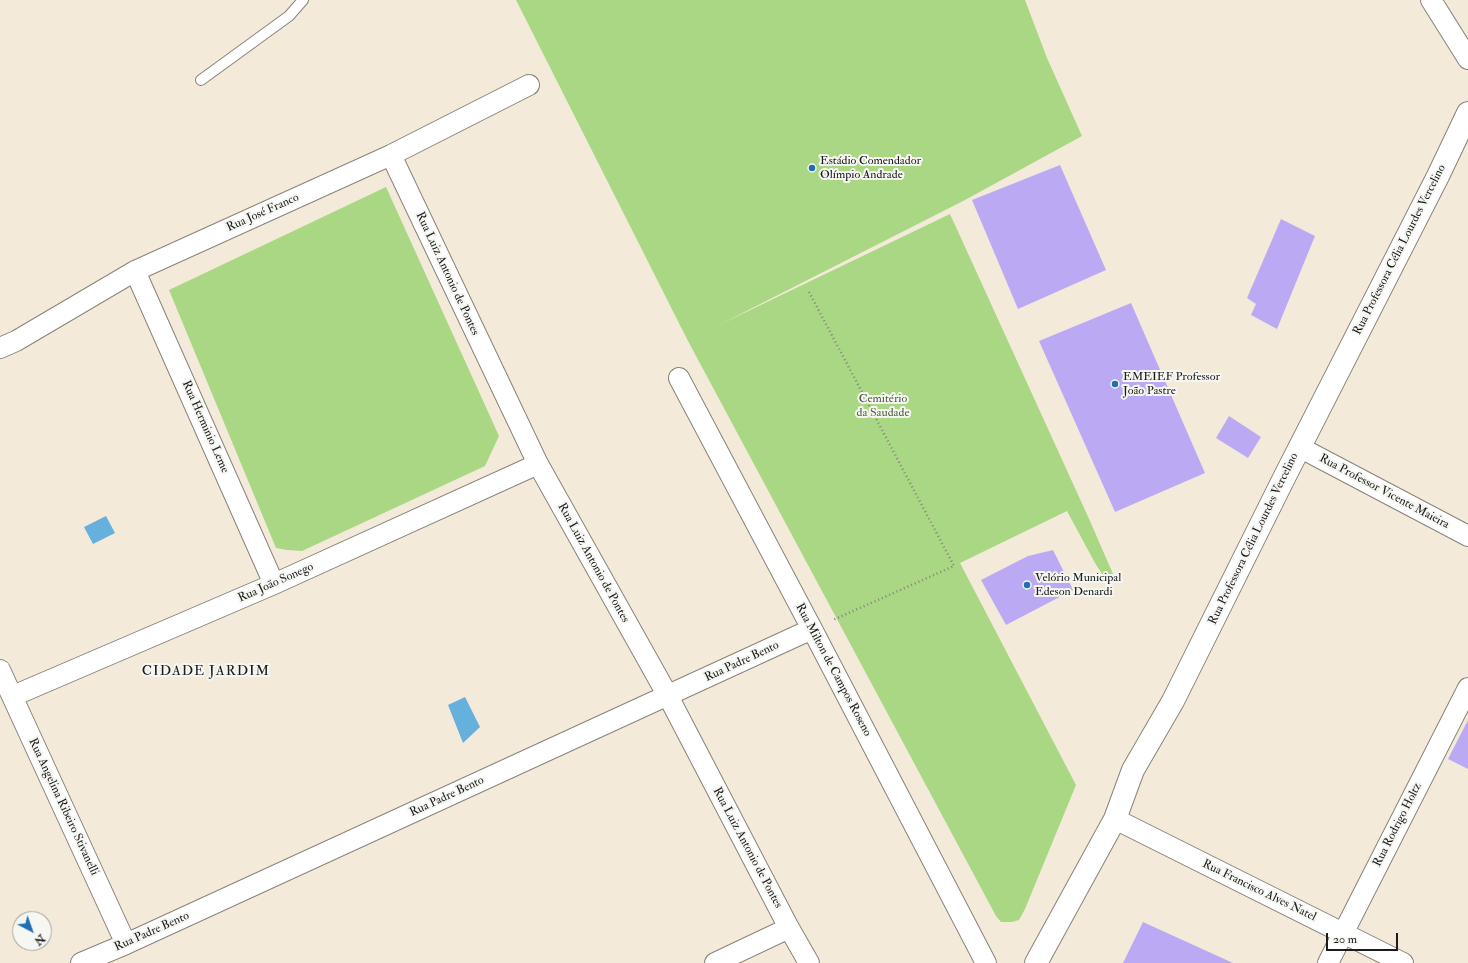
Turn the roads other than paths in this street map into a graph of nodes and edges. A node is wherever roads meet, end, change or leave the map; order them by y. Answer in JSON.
{"nodes":[{"id":1,"x":303,"y":0,"type":"edge"},
{"id":2,"x":1431,"y":0,"type":"edge"},
{"id":3,"x":1468,"y":59,"type":"edge"},
{"id":4,"x":201,"y":80,"type":"dead end"},
{"id":5,"x":529,"y":85,"type":"dead end"},
{"id":6,"x":1468,"y":113,"type":"edge"},
{"id":7,"x":391,"y":155,"type":"junction"},
{"id":8,"x":135,"y":271,"type":"junction"},
{"id":9,"x":0,"y":348,"type":"edge"},
{"id":10,"x":679,"y":378,"type":"dead end"},
{"id":11,"x":1299,"y":447,"type":"junction"},
{"id":12,"x":538,"y":464,"type":"junction"},
{"id":13,"x":1468,"y":536,"type":"edge"},
{"id":14,"x":274,"y":584,"type":"junction"},
{"id":15,"x":812,"y":629,"type":"junction"},
{"id":16,"x":0,"y":670,"type":"edge"},
{"id":17,"x":1468,"y":688,"type":"edge"},
{"id":18,"x":12,"y":696,"type":"junction"},
{"id":19,"x":668,"y":696,"type":"junction"},
{"id":20,"x":1115,"y":819,"type":"junction"},
{"id":21,"x":789,"y":928,"type":"junction"},
{"id":22,"x":1343,"y":933,"type":"junction"},
{"id":23,"x":126,"y":944,"type":"junction"},
{"id":24,"x":81,"y":963,"type":"edge"},
{"id":25,"x":715,"y":963,"type":"edge"},
{"id":26,"x":809,"y":963,"type":"edge"},
{"id":27,"x":986,"y":963,"type":"edge"},
{"id":28,"x":1036,"y":963,"type":"edge"},
{"id":29,"x":1328,"y":963,"type":"edge"},
{"id":30,"x":1403,"y":963,"type":"edge"}],
"edges":[{"from":1,"to":4,"type":"lane"},
{"from":2,"to":3,"type":"street"},
{"from":5,"to":7,"type":"street","name":"Rua José Franco"},
{"from":6,"to":11,"type":"main road","name":"Rua Professora Célia Lourdes Vercelino"},
{"from":7,"to":8,"type":"street","name":"Rua José Franco"},
{"from":7,"to":12,"type":"street","name":"Rua Luiz Antonio de Pontes"},
{"from":8,"to":9,"type":"street","name":"Rua José Franco"},
{"from":8,"to":14,"type":"street","name":"Rua Herminio Leme"},
{"from":10,"to":15,"type":"street","name":"Rua Milton de Campos Roseno"},
{"from":11,"to":13,"type":"street","name":"Rua Professor Vicente Maieira"},
{"from":11,"to":20,"type":"main road","name":"Rua Professora Célia Lourdes Vercelino"},
{"from":12,"to":14,"type":"street","name":"Rua João Sonego"},
{"from":12,"to":19,"type":"street","name":"Rua Luiz Antonio de Pontes"},
{"from":14,"to":18,"type":"street","name":"Rua João Sonego"},
{"from":15,"to":19,"type":"street","name":"Rua Padre Bento"},
{"from":15,"to":27,"type":"street","name":"Rua Milton de Campos Roseno"},
{"from":16,"to":18,"type":"street","name":"Rua Angelina Ribeiro Stivanelli"},
{"from":17,"to":22,"type":"street","name":"Rua Rodrigo Holtz"},
{"from":18,"to":23,"type":"street","name":"Rua Angelina Ribeiro Stivanelli"},
{"from":19,"to":21,"type":"street","name":"Rua Luiz Antonio de Pontes"},
{"from":19,"to":23,"type":"street","name":"Rua Padre Bento"},
{"from":20,"to":22,"type":"street","name":"Rua Francisco Alves Natel"},
{"from":20,"to":28,"type":"main road","name":"Rua Professora Célia Lourdes Vercelino"},
{"from":21,"to":25,"type":"street"},
{"from":21,"to":26,"type":"street","name":"Rua Luiz Antonio de Pontes"},
{"from":22,"to":29,"type":"street","name":"Rua Rodrigo Holtz"},
{"from":22,"to":30,"type":"street","name":"Rua Francisco Alves Natel"},
{"from":23,"to":24,"type":"street","name":"Rua Padre Bento"}]}
